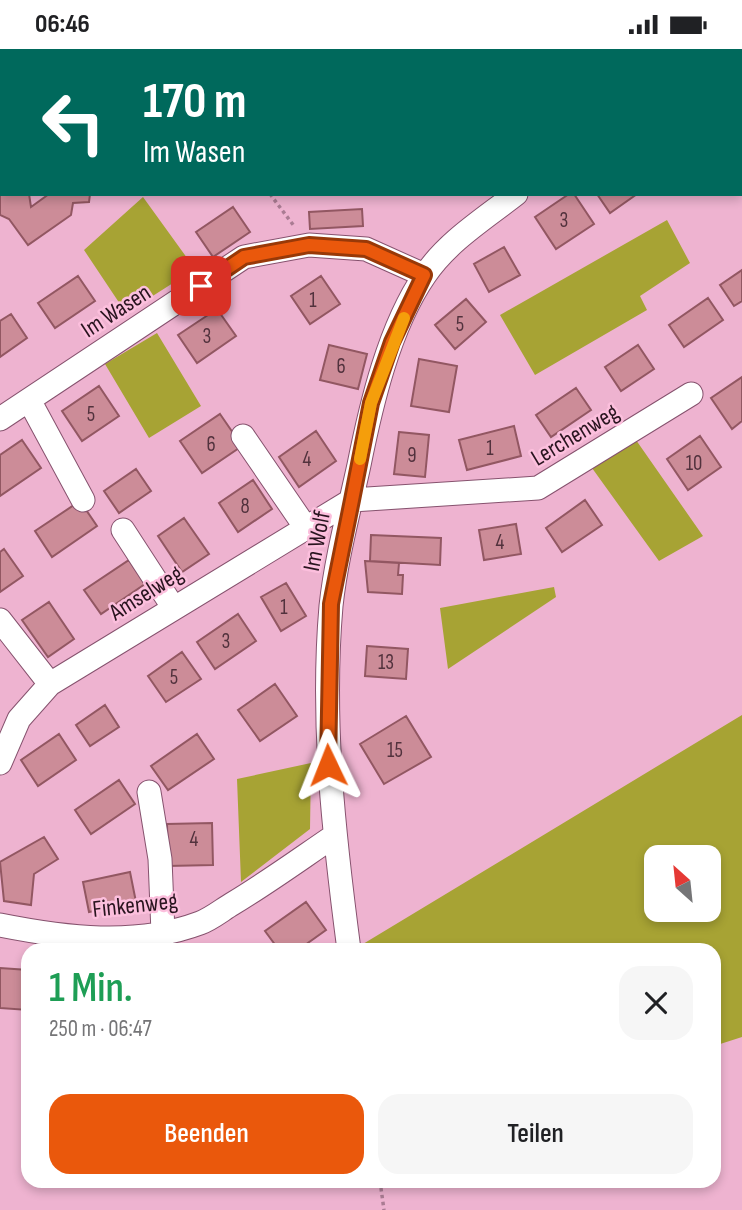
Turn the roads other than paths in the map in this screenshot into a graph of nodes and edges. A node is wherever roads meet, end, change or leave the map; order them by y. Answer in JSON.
{"nodes":[{"id":1,"x":513,"y":196,"type":"edge"},
{"id":2,"x":424,"y":275,"type":"junction"},
{"id":3,"x":691,"y":394,"type":"dead end"},
{"id":4,"x":29,"y":400,"type":"junction"},
{"id":5,"x":0,"y":419,"type":"edge"},
{"id":6,"x":243,"y":436,"type":"dead end"},
{"id":7,"x":83,"y":500,"type":"dead end"},
{"id":8,"x":352,"y":500,"type":"junction"},
{"id":9,"x":306,"y":528,"type":"junction"},
{"id":10,"x":123,"y":530,"type":"dead end"},
{"id":11,"x":173,"y":607,"type":"junction"},
{"id":12,"x":0,"y":620,"type":"edge"},
{"id":13,"x":50,"y":684,"type":"junction"},
{"id":14,"x":0,"y":763,"type":"edge"},
{"id":15,"x":149,"y":792,"type":"dead end"},
{"id":16,"x":334,"y":836,"type":"junction"},
{"id":17,"x":0,"y":925,"type":"edge"},
{"id":18,"x":163,"y":933,"type":"junction"},
{"id":19,"x":348,"y":943,"type":"edge"}],
"edges":[{"from":1,"to":2,"type":"street","name":"Im Wolf"},
{"from":2,"to":4,"type":"street","name":"Im Wasen"},
{"from":2,"to":8,"type":"street","name":"Im Wolf"},
{"from":3,"to":8,"type":"street","name":"Lerchenweg"},
{"from":4,"to":5,"type":"street","name":"Im Wasen"},
{"from":4,"to":7,"type":"street"},
{"from":6,"to":9,"type":"street"},
{"from":8,"to":9,"type":"street","name":"Amselweg"},
{"from":8,"to":16,"type":"street","name":"Im Wolf"},
{"from":9,"to":11,"type":"street","name":"Amselweg"},
{"from":10,"to":11,"type":"street"},
{"from":11,"to":13,"type":"street","name":"Amselweg"},
{"from":12,"to":13,"type":"street"},
{"from":13,"to":14,"type":"street","name":"Amselweg"},
{"from":15,"to":18,"type":"street"},
{"from":16,"to":18,"type":"street","name":"Finkenweg"},
{"from":16,"to":19,"type":"street","name":"Im Wolf"},
{"from":17,"to":18,"type":"street","name":"Finkenweg"}]}
